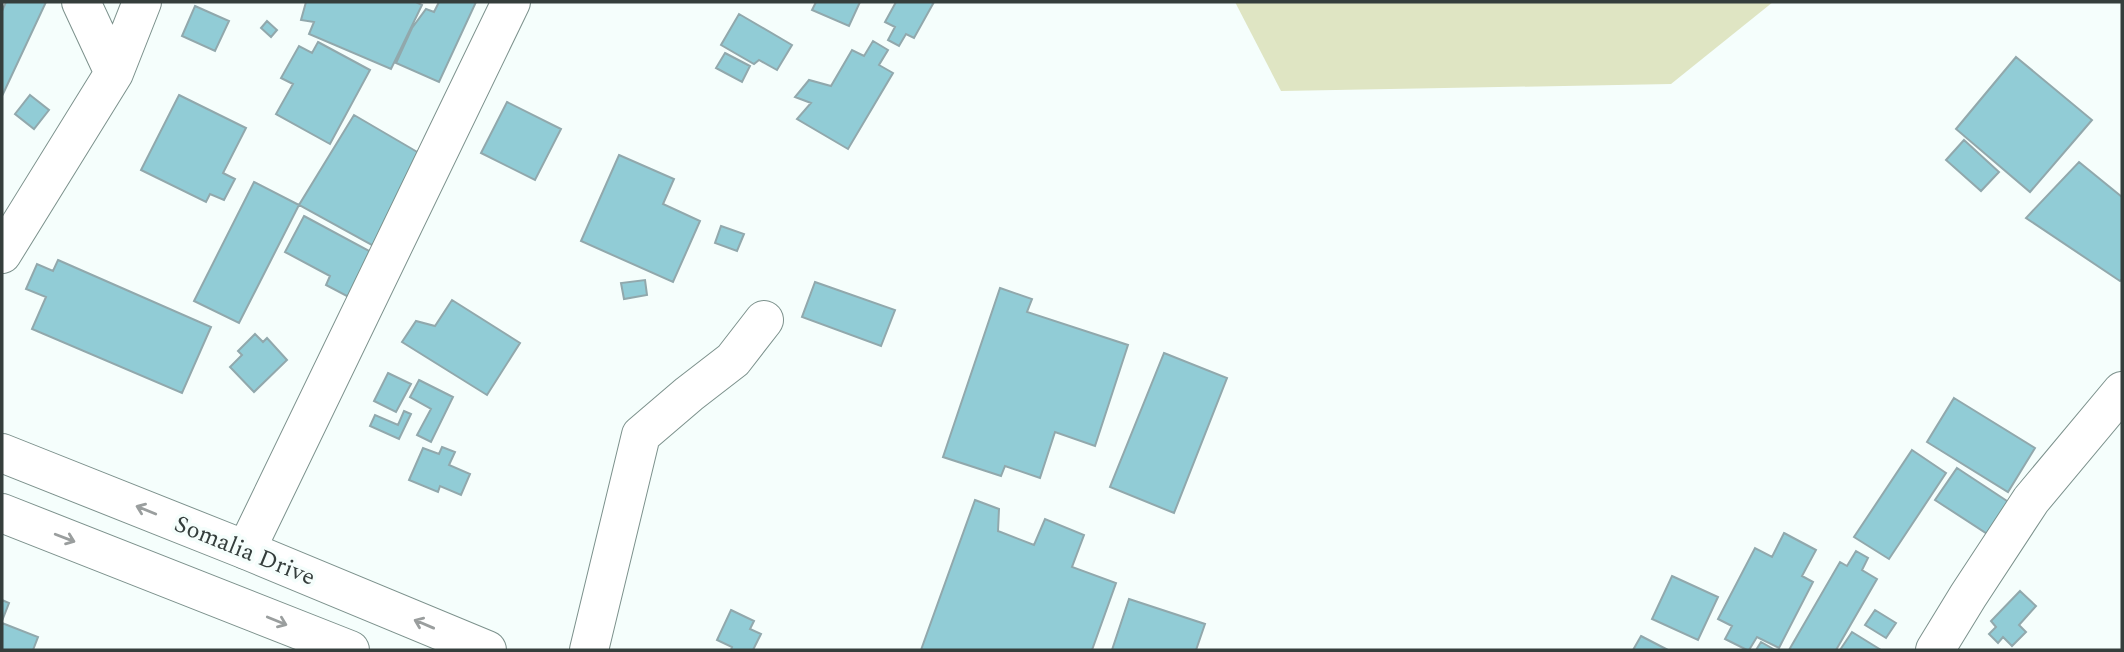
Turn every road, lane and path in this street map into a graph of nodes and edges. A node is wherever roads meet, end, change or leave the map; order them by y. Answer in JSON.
{"nodes":[{"id":1,"x":81,"y":2,"type":"edge"},
{"id":2,"x":142,"y":2,"type":"edge"},
{"id":3,"x":511,"y":2,"type":"edge"},
{"id":4,"x":114,"y":73,"type":"junction"},
{"id":5,"x":2,"y":254,"type":"edge"},
{"id":6,"x":764,"y":320,"type":"dead end"},
{"id":7,"x":2122,"y":391,"type":"edge"},
{"id":8,"x":2,"y":453,"type":"edge"},
{"id":9,"x":2,"y":513,"type":"edge"},
{"id":10,"x":246,"y":550,"type":"junction"},
{"id":11,"x":350,"y":650,"type":"edge"},
{"id":12,"x":487,"y":650,"type":"edge"},
{"id":13,"x":589,"y":650,"type":"edge"},
{"id":14,"x":1935,"y":650,"type":"edge"}],
"edges":[{"from":1,"to":4,"type":"street"},
{"from":2,"to":4,"type":"street"},
{"from":3,"to":10,"type":"street"},
{"from":4,"to":5,"type":"street"},
{"from":6,"to":13,"type":"street"},
{"from":7,"to":14,"type":"street"},
{"from":10,"to":8,"type":"street","name":"Somalia Drive","one_way":true},
{"from":9,"to":11,"type":"street","one_way":true},
{"from":12,"to":10,"type":"street","name":"Somalia Drive","one_way":true}]}
